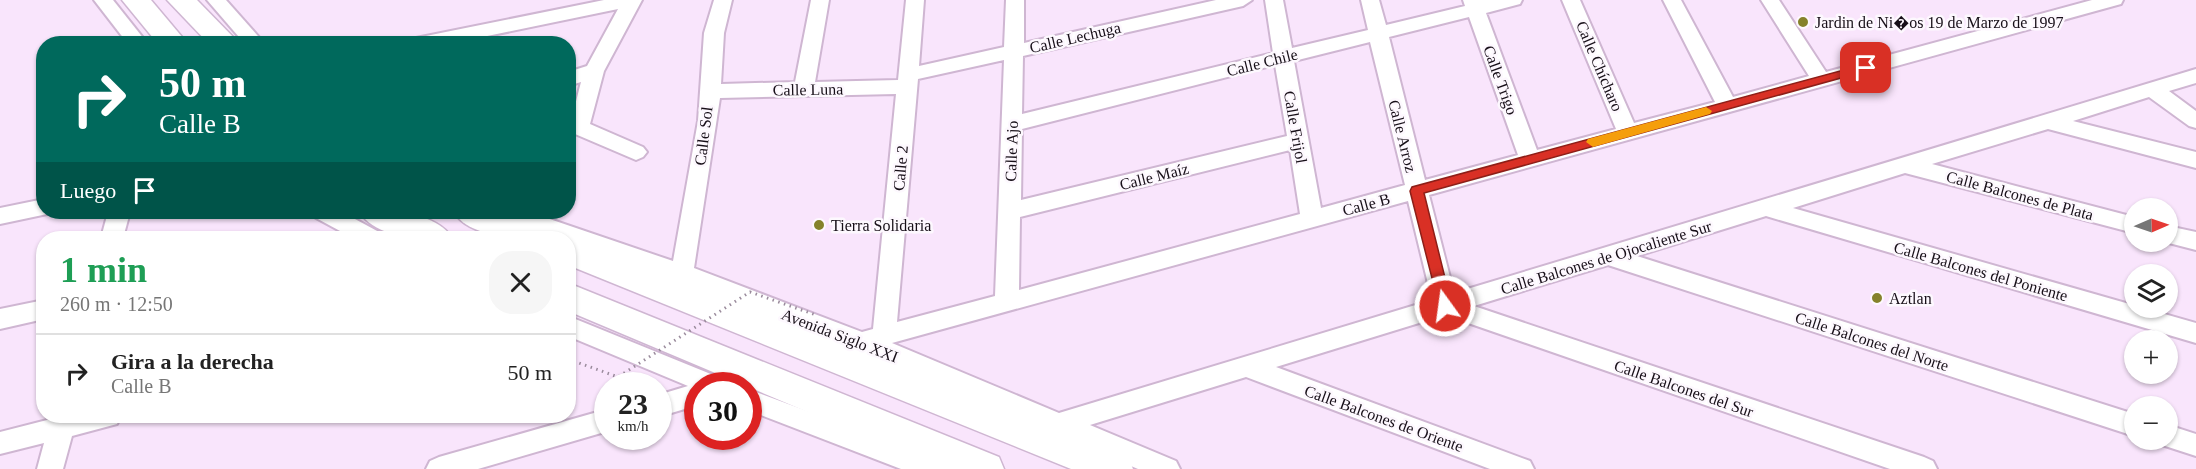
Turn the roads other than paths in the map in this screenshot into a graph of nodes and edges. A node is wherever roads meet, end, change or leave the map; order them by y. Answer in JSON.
{"nodes":[{"id":1,"x":103,"y":0,"type":"edge"},
{"id":2,"x":136,"y":0,"type":"edge"},
{"id":3,"x":181,"y":0,"type":"edge"},
{"id":4,"x":632,"y":0,"type":"edge"},
{"id":5,"x":723,"y":0,"type":"edge"},
{"id":6,"x":820,"y":0,"type":"edge"},
{"id":7,"x":915,"y":0,"type":"edge"},
{"id":8,"x":1016,"y":0,"type":"edge"},
{"id":9,"x":1243,"y":0,"type":"edge"},
{"id":10,"x":1274,"y":0,"type":"edge"},
{"id":11,"x":1370,"y":0,"type":"edge"},
{"id":12,"x":1512,"y":0,"type":"edge"},
{"id":13,"x":1571,"y":0,"type":"edge"},
{"id":14,"x":1672,"y":0,"type":"edge"},
{"id":15,"x":1770,"y":0,"type":"edge"},
{"id":16,"x":2114,"y":0,"type":"edge"},
{"id":17,"x":1473,"y":4,"type":"edge"},
{"id":18,"x":217,"y":18,"type":"edge"},
{"id":19,"x":1378,"y":34,"type":"junction"},
{"id":20,"x":132,"y":36,"type":"edge"},
{"id":21,"x":167,"y":36,"type":"edge"},
{"id":22,"x":244,"y":36,"type":"edge"},
{"id":23,"x":455,"y":36,"type":"edge"},
{"id":24,"x":1014,"y":51,"type":"junction"},
{"id":25,"x":1284,"y":57,"type":"junction"},
{"id":26,"x":594,"y":71,"type":"junction"},
{"id":27,"x":2196,"y":76,"type":"edge"},
{"id":28,"x":576,"y":77,"type":"edge"},
{"id":29,"x":1821,"y":80,"type":"junction"},
{"id":30,"x":908,"y":81,"type":"junction"},
{"id":31,"x":804,"y":89,"type":"junction"},
{"id":32,"x":2153,"y":90,"type":"junction"},
{"id":33,"x":708,"y":91,"type":"junction"},
{"id":34,"x":1727,"y":105,"type":"junction"},
{"id":35,"x":576,"y":120,"type":"edge"},
{"id":36,"x":2196,"y":121,"type":"edge"},
{"id":37,"x":2049,"y":122,"type":"junction"},
{"id":38,"x":1012,"y":124,"type":"junction"},
{"id":39,"x":576,"y":127,"type":"edge"},
{"id":40,"x":1629,"y":133,"type":"junction"},
{"id":41,"x":1298,"y":141,"type":"junction"},
{"id":42,"x":636,"y":152,"type":"dead end"},
{"id":43,"x":1530,"y":159,"type":"junction"},
{"id":44,"x":2196,"y":160,"type":"edge"},
{"id":45,"x":1905,"y":165,"type":"junction"},
{"id":46,"x":1416,"y":191,"type":"junction"},
{"id":47,"x":1766,"y":208,"type":"junction"},
{"id":48,"x":36,"y":209,"type":"edge"},
{"id":49,"x":1010,"y":211,"type":"junction"},
{"id":50,"x":0,"y":216,"type":"edge"},
{"id":51,"x":337,"y":219,"type":"edge"},
{"id":52,"x":391,"y":219,"type":"edge"},
{"id":53,"x":488,"y":219,"type":"edge"},
{"id":54,"x":524,"y":219,"type":"edge"},
{"id":55,"x":1312,"y":219,"type":"junction"},
{"id":56,"x":2124,"y":222,"type":"edge"},
{"id":57,"x":358,"y":231,"type":"edge"},
{"id":58,"x":419,"y":231,"type":"edge"},
{"id":59,"x":519,"y":231,"type":"edge"},
{"id":60,"x":557,"y":231,"type":"edge"},
{"id":61,"x":2178,"y":236,"type":"edge"},
{"id":62,"x":576,"y":237,"type":"edge"},
{"id":63,"x":2196,"y":241,"type":"edge"},
{"id":64,"x":576,"y":254,"type":"edge"},
{"id":65,"x":1608,"y":256,"type":"junction"},
{"id":66,"x":682,"y":273,"type":"junction"},
{"id":67,"x":576,"y":300,"type":"edge"},
{"id":68,"x":1007,"y":302,"type":"junction"},
{"id":69,"x":1445,"y":306,"type":"junction"},
{"id":70,"x":36,"y":311,"type":"edge"},
{"id":71,"x":0,"y":319,"type":"edge"},
{"id":72,"x":576,"y":328,"type":"edge"},
{"id":73,"x":2196,"y":333,"type":"edge"},
{"id":74,"x":884,"y":336,"type":"junction"},
{"id":75,"x":861,"y":342,"type":"junction"},
{"id":76,"x":1247,"y":367,"type":"junction"},
{"id":77,"x":696,"y":372,"type":"edge"},
{"id":78,"x":707,"y":372,"type":"edge"},
{"id":79,"x":762,"y":395,"type":"edge"},
{"id":80,"x":762,"y":399,"type":"edge"},
{"id":81,"x":2124,"y":422,"type":"edge"},
{"id":82,"x":60,"y":423,"type":"edge"},
{"id":83,"x":63,"y":423,"type":"edge"},
{"id":84,"x":594,"y":424,"type":"edge"},
{"id":85,"x":1059,"y":424,"type":"junction"},
{"id":86,"x":2178,"y":439,"type":"edge"},
{"id":87,"x":0,"y":443,"type":"edge"},
{"id":88,"x":2196,"y":445,"type":"edge"},
{"id":89,"x":921,"y":468,"type":"edge"},
{"id":90,"x":50,"y":469,"type":"edge"},
{"id":91,"x":439,"y":469,"type":"edge"},
{"id":92,"x":985,"y":469,"type":"edge"},
{"id":93,"x":1114,"y":469,"type":"edge"},
{"id":94,"x":1167,"y":469,"type":"edge"},
{"id":95,"x":1521,"y":469,"type":"edge"},
{"id":96,"x":1924,"y":469,"type":"edge"}],
"edges":[{"from":1,"to":20,"type":"street"},
{"from":2,"to":21,"type":"highway"},
{"from":3,"to":18,"type":"highway"},
{"from":4,"to":23,"type":"street"},
{"from":4,"to":26,"type":"street"},
{"from":5,"to":33,"type":"street","name":"Calle Sol"},
{"from":6,"to":31,"type":"street"},
{"from":7,"to":30,"type":"street","name":"Calle 2"},
{"from":8,"to":24,"type":"street","name":"Calle Ajo"},
{"from":9,"to":24,"type":"street","name":"Calle Lechuga"},
{"from":10,"to":25,"type":"street","name":"Calle Frijol"},
{"from":11,"to":19,"type":"street","name":"Calle Arroz"},
{"from":12,"to":17,"type":"street","name":"Calle Chile"},
{"from":13,"to":40,"type":"street","name":"Calle Chícharo"},
{"from":14,"to":34,"type":"street"},
{"from":15,"to":29,"type":"street"},
{"from":16,"to":29,"type":"street","name":"Calle B"},
{"from":17,"to":19,"type":"street","name":"Calle Chile"},
{"from":17,"to":43,"type":"street","name":"Calle Trigo"},
{"from":18,"to":22,"type":"street"},
{"from":19,"to":25,"type":"street","name":"Calle Chile"},
{"from":19,"to":46,"type":"street","name":"Calle Arroz"},
{"from":24,"to":30,"type":"street","name":"Calle Lechuga"},
{"from":24,"to":38,"type":"street","name":"Calle Ajo"},
{"from":25,"to":38,"type":"street","name":"Calle Chile"},
{"from":25,"to":41,"type":"street","name":"Calle Frijol"},
{"from":26,"to":28,"type":"street"},
{"from":26,"to":35,"type":"street"},
{"from":27,"to":32,"type":"street","name":"Calle Balcones de Ojocaliente Sur"},
{"from":29,"to":34,"type":"street","name":"Calle B"},
{"from":30,"to":31,"type":"street","name":"Calle Luna"},
{"from":30,"to":74,"type":"street","name":"Calle 2"},
{"from":31,"to":33,"type":"street","name":"Calle Luna"},
{"from":32,"to":36,"type":"street"},
{"from":32,"to":37,"type":"street","name":"Calle Balcones de Ojocaliente Sur"},
{"from":33,"to":66,"type":"street","name":"Calle Sol"},
{"from":34,"to":40,"type":"street","name":"Calle B"},
{"from":37,"to":44,"type":"street"},
{"from":37,"to":45,"type":"street","name":"Calle Balcones de Ojocaliente Sur"},
{"from":38,"to":49,"type":"street","name":"Calle Ajo"},
{"from":39,"to":42,"type":"street"},
{"from":40,"to":43,"type":"street","name":"Calle B"},
{"from":41,"to":49,"type":"street","name":"Calle Maíz"},
{"from":41,"to":55,"type":"street","name":"Calle Frijol"},
{"from":43,"to":46,"type":"street","name":"Calle B"},
{"from":45,"to":47,"type":"street","name":"Calle Balcones de Ojocaliente Sur"},
{"from":45,"to":56,"type":"street","name":"Calle Balcones de Plata"},
{"from":46,"to":55,"type":"street","name":"Calle B"},
{"from":46,"to":69,"type":"street","name":"Calle Arroz"},
{"from":47,"to":65,"type":"street","name":"Calle Balcones de Ojocaliente Sur"},
{"from":47,"to":73,"type":"street","name":"Calle Balcones del Poniente"},
{"from":48,"to":50,"type":"street"},
{"from":49,"to":68,"type":"street","name":"Calle Ajo"},
{"from":51,"to":57,"type":"street"},
{"from":52,"to":58,"type":"highway"},
{"from":53,"to":59,"type":"highway"},
{"from":54,"to":60,"type":"street","name":"Avenida Siglo XXI"},
{"from":55,"to":68,"type":"street","name":"Calle B"},
{"from":61,"to":63,"type":"street"},
{"from":62,"to":66,"type":"street","name":"Avenida Siglo XXI"},
{"from":64,"to":93,"type":"highway","name":"Avenida Siglo XXI"},
{"from":65,"to":69,"type":"street","name":"Calle Balcones de Ojocaliente Sur"},
{"from":65,"to":81,"type":"street","name":"Calle Balcones del Norte"},
{"from":66,"to":75,"type":"street","name":"Avenida Siglo XXI"},
{"from":67,"to":78,"type":"highway"},
{"from":68,"to":74,"type":"street","name":"Calle B"},
{"from":69,"to":76,"type":"street","name":"Calle Balcones de Ojocaliente Sur"},
{"from":69,"to":96,"type":"street","name":"Calle Balcones del Sur"},
{"from":70,"to":71,"type":"street"},
{"from":72,"to":77,"type":"street"},
{"from":74,"to":75,"type":"street","name":"Calle B"},
{"from":75,"to":85,"type":"street","name":"Avenida Siglo XXI"},
{"from":76,"to":85,"type":"street","name":"Calle Balcones de Ojocaliente Sur"},
{"from":76,"to":95,"type":"street","name":"Calle Balcones de Oriente"},
{"from":79,"to":92,"type":"highway"},
{"from":80,"to":89,"type":"street"},
{"from":82,"to":87,"type":"street"},
{"from":83,"to":90,"type":"street"},
{"from":84,"to":91,"type":"street"},
{"from":85,"to":94,"type":"street","name":"Avenida Siglo XXI"},
{"from":86,"to":88,"type":"street"}]}
